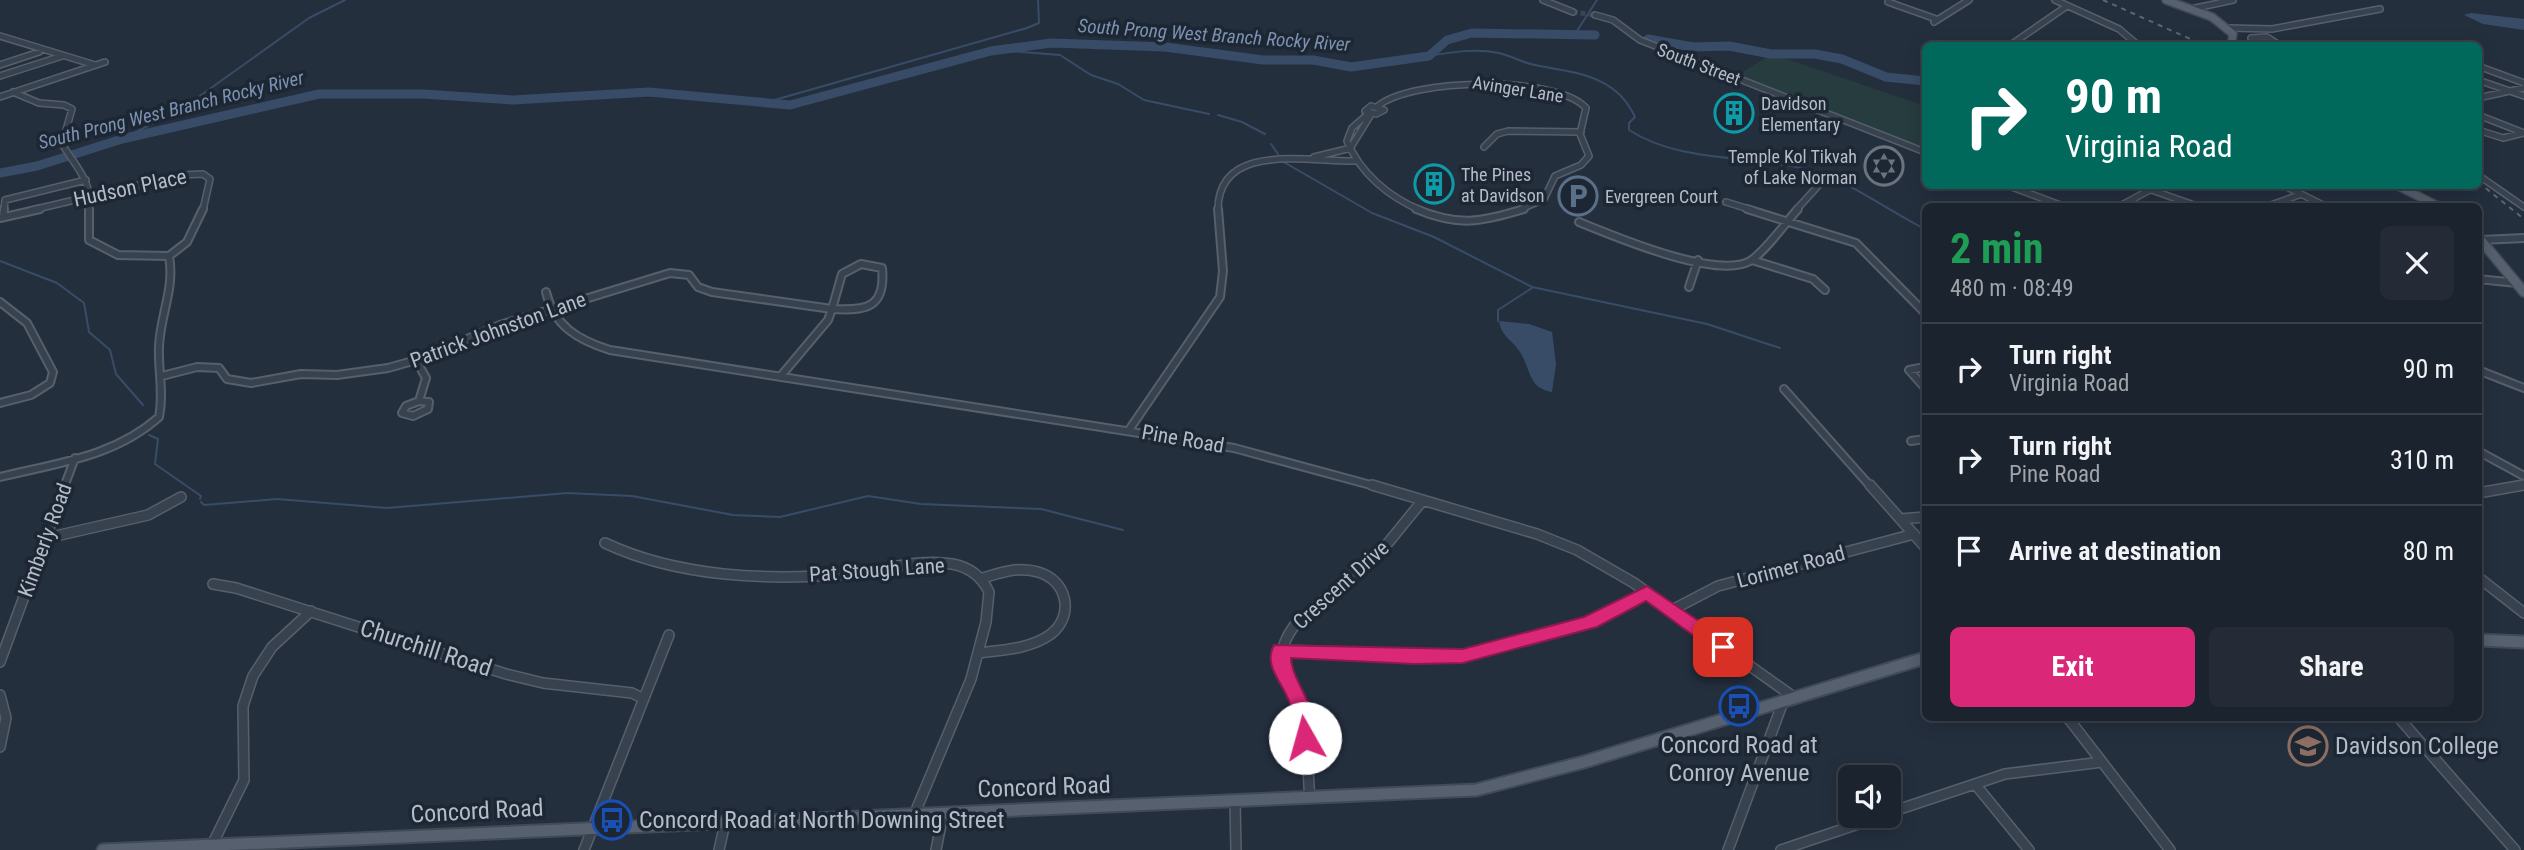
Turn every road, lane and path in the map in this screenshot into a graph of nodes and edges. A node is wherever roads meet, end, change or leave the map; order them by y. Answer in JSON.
{"nodes":[{"id":1,"x":1543,"y":0,"type":"edge"},
{"id":2,"x":1559,"y":0,"type":"edge"},
{"id":3,"x":1969,"y":0,"type":"edge"},
{"id":4,"x":2055,"y":0,"type":"edge"},
{"id":5,"x":2166,"y":0,"type":"edge"},
{"id":6,"x":2233,"y":0,"type":"edge"},
{"id":7,"x":1888,"y":2,"type":"dead end"},
{"id":8,"x":1552,"y":4,"type":"junction"},
{"id":9,"x":2067,"y":6,"type":"junction"},
{"id":10,"x":2191,"y":9,"type":"junction"},
{"id":11,"x":2380,"y":9,"type":"dead end"},
{"id":12,"x":1573,"y":12,"type":"tunnel mouth"},
{"id":13,"x":1595,"y":15,"type":"tunnel mouth"},
{"id":14,"x":2303,"y":23,"type":"junction"},
{"id":15,"x":2230,"y":30,"type":"junction"},
{"id":16,"x":2252,"y":37,"type":"junction"},
{"id":17,"x":1,"y":38,"type":"edge"},
{"id":18,"x":2272,"y":38,"type":"junction"},
{"id":19,"x":2015,"y":42,"type":"edge"},
{"id":20,"x":2134,"y":42,"type":"edge"},
{"id":21,"x":2231,"y":42,"type":"edge"},
{"id":22,"x":2254,"y":42,"type":"edge"},
{"id":23,"x":2279,"y":42,"type":"edge"},
{"id":24,"x":42,"y":51,"type":"junction"},
{"id":25,"x":66,"y":54,"type":"junction"},
{"id":26,"x":105,"y":62,"type":"dead end"},
{"id":27,"x":0,"y":65,"type":"edge"},
{"id":28,"x":95,"y":65,"type":"junction"},
{"id":29,"x":2482,"y":68,"type":"edge"},
{"id":30,"x":0,"y":76,"type":"edge"},
{"id":31,"x":2482,"y":81,"type":"edge"},
{"id":32,"x":2524,"y":86,"type":"edge"},
{"id":33,"x":13,"y":92,"type":"junction"},
{"id":34,"x":2509,"y":92,"type":"junction"},
{"id":35,"x":2524,"y":96,"type":"edge"},
{"id":36,"x":0,"y":97,"type":"edge"},
{"id":37,"x":2482,"y":98,"type":"edge"},
{"id":38,"x":2482,"y":117,"type":"edge"},
{"id":39,"x":2482,"y":131,"type":"edge"},
{"id":40,"x":1581,"y":132,"type":"junction"},
{"id":41,"x":2524,"y":133,"type":"edge"},
{"id":42,"x":1485,"y":147,"type":"dead end"},
{"id":43,"x":1351,"y":148,"type":"junction"},
{"id":44,"x":1922,"y":151,"type":"edge"},
{"id":45,"x":1306,"y":158,"type":"junction"},
{"id":46,"x":1355,"y":161,"type":"junction"},
{"id":47,"x":2482,"y":178,"type":"edge"},
{"id":48,"x":86,"y":180,"type":"junction"},
{"id":49,"x":1818,"y":186,"type":"dead end"},
{"id":50,"x":2017,"y":189,"type":"edge"},
{"id":51,"x":2150,"y":189,"type":"joint"},
{"id":52,"x":2290,"y":189,"type":"edge"},
{"id":53,"x":2404,"y":189,"type":"edge"},
{"id":54,"x":2299,"y":195,"type":"junction"},
{"id":55,"x":90,"y":197,"type":"junction"},
{"id":56,"x":1726,"y":202,"type":"dead end"},
{"id":57,"x":2055,"y":203,"type":"edge"},
{"id":58,"x":2125,"y":203,"type":"edge"},
{"id":59,"x":2189,"y":203,"type":"edge"},
{"id":60,"x":2276,"y":203,"type":"edge"},
{"id":61,"x":2318,"y":203,"type":"edge"},
{"id":62,"x":2432,"y":203,"type":"edge"},
{"id":63,"x":2523,"y":204,"type":"edge"},
{"id":64,"x":1,"y":218,"type":"edge"},
{"id":65,"x":1787,"y":221,"type":"junction"},
{"id":66,"x":1579,"y":222,"type":"dead end"},
{"id":67,"x":2482,"y":238,"type":"edge"},
{"id":68,"x":2524,"y":239,"type":"edge"},
{"id":69,"x":2482,"y":242,"type":"edge"},
{"id":70,"x":169,"y":256,"type":"junction"},
{"id":71,"x":1698,"y":260,"type":"junction"},
{"id":72,"x":1752,"y":260,"type":"junction"},
{"id":73,"x":2482,"y":280,"type":"edge"},
{"id":74,"x":2517,"y":284,"type":"junction"},
{"id":75,"x":1689,"y":287,"type":"dead end"},
{"id":76,"x":1825,"y":290,"type":"dead end"},
{"id":77,"x":546,"y":292,"type":"dead end"},
{"id":78,"x":2524,"y":292,"type":"edge"},
{"id":79,"x":0,"y":302,"type":"edge"},
{"id":80,"x":832,"y":308,"type":"junction"},
{"id":81,"x":550,"y":310,"type":"junction"},
{"id":82,"x":1922,"y":310,"type":"edge"},
{"id":83,"x":415,"y":360,"type":"junction"},
{"id":84,"x":1922,"y":367,"type":"edge"},
{"id":85,"x":2482,"y":372,"type":"edge"},
{"id":86,"x":162,"y":376,"type":"junction"},
{"id":87,"x":780,"y":377,"type":"junction"},
{"id":88,"x":1922,"y":384,"type":"edge"},
{"id":89,"x":2524,"y":388,"type":"edge"},
{"id":90,"x":1784,"y":389,"type":"dead end"},
{"id":91,"x":419,"y":401,"type":"dead end"},
{"id":92,"x":0,"y":403,"type":"edge"},
{"id":93,"x":1129,"y":430,"type":"junction"},
{"id":94,"x":1922,"y":439,"type":"edge"},
{"id":95,"x":1911,"y":441,"type":"dead end"},
{"id":96,"x":2482,"y":453,"type":"edge"},
{"id":97,"x":75,"y":458,"type":"junction"},
{"id":98,"x":2524,"y":476,"type":"edge"},
{"id":99,"x":0,"y":477,"type":"edge"},
{"id":100,"x":2524,"y":485,"type":"edge"},
{"id":101,"x":2482,"y":493,"type":"edge"},
{"id":102,"x":181,"y":497,"type":"dead end"},
{"id":103,"x":1423,"y":500,"type":"junction"},
{"id":104,"x":1922,"y":517,"type":"edge"},
{"id":105,"x":1900,"y":519,"type":"junction"},
{"id":106,"x":1914,"y":534,"type":"junction"},
{"id":107,"x":47,"y":538,"type":"junction"},
{"id":108,"x":605,"y":543,"type":"dead end"},
{"id":109,"x":1922,"y":543,"type":"edge"},
{"id":110,"x":981,"y":579,"type":"junction"},
{"id":111,"x":2482,"y":581,"type":"edge"},
{"id":112,"x":213,"y":584,"type":"dead end"},
{"id":113,"x":1647,"y":592,"type":"junction"},
{"id":114,"x":1672,"y":610,"type":"junction"},
{"id":115,"x":311,"y":611,"type":"junction"},
{"id":116,"x":2524,"y":613,"type":"edge"},
{"id":117,"x":669,"y":635,"type":"dead end"},
{"id":118,"x":2482,"y":640,"type":"edge"},
{"id":119,"x":2524,"y":642,"type":"edge"},
{"id":120,"x":1281,"y":650,"type":"junction"},
{"id":121,"x":978,"y":653,"type":"junction"},
{"id":122,"x":1,"y":658,"type":"edge"},
{"id":123,"x":1922,"y":659,"type":"edge"},
{"id":124,"x":0,"y":695,"type":"edge"},
{"id":125,"x":642,"y":698,"type":"junction"},
{"id":126,"x":1789,"y":700,"type":"junction"},
{"id":127,"x":2070,"y":721,"type":"edge"},
{"id":128,"x":2402,"y":721,"type":"edge"},
{"id":129,"x":0,"y":747,"type":"edge"},
{"id":130,"x":2102,"y":762,"type":"junction"},
{"id":131,"x":1975,"y":784,"type":"junction"},
{"id":132,"x":1310,"y":799,"type":"junction"},
{"id":133,"x":1234,"y":801,"type":"junction"},
{"id":134,"x":1901,"y":810,"type":"edge"},
{"id":135,"x":943,"y":814,"type":"junction"},
{"id":136,"x":914,"y":815,"type":"junction"},
{"id":137,"x":725,"y":823,"type":"junction"},
{"id":138,"x":593,"y":828,"type":"junction"},
{"id":139,"x":1846,"y":828,"type":"edge"},
{"id":140,"x":211,"y":848,"type":"edge"},
{"id":141,"x":103,"y":850,"type":"edge"},
{"id":142,"x":584,"y":850,"type":"edge"},
{"id":143,"x":719,"y":850,"type":"edge"},
{"id":144,"x":936,"y":850,"type":"edge"},
{"id":145,"x":1236,"y":850,"type":"edge"},
{"id":146,"x":1728,"y":850,"type":"edge"},
{"id":147,"x":1781,"y":850,"type":"edge"},
{"id":148,"x":2029,"y":850,"type":"edge"},
{"id":149,"x":2169,"y":850,"type":"edge"},
{"id":150,"x":2515,"y":850,"type":"edge"}],
"edges":[{"from":1,"to":8,"type":"street"},
{"from":2,"to":8,"type":"street"},
{"from":3,"to":7,"type":"street"},
{"from":4,"to":9,"type":"street"},
{"from":5,"to":10,"type":"main road"},
{"from":6,"to":10,"type":"street"},
{"from":8,"to":12,"type":"street"},
{"from":9,"to":19,"type":"street"},
{"from":9,"to":20,"type":"street"},
{"from":10,"to":15,"type":"main road"},
{"from":11,"to":14,"type":"street"},
{"from":13,"to":44,"type":"street","name":"South Street"},
{"from":14,"to":15,"type":"street"},
{"from":14,"to":18,"type":"street"},
{"from":15,"to":16,"type":"street"},
{"from":15,"to":21,"type":"main road"},
{"from":16,"to":18,"type":"street"},
{"from":16,"to":22,"type":"street"},
{"from":17,"to":24,"type":"street"},
{"from":18,"to":23,"type":"street"},
{"from":24,"to":25,"type":"street"},
{"from":24,"to":27,"type":"street"},
{"from":25,"to":28,"type":"street"},
{"from":25,"to":30,"type":"street"},
{"from":26,"to":28,"type":"street"},
{"from":28,"to":33,"type":"street"},
{"from":29,"to":32,"type":"street"},
{"from":31,"to":34,"type":"street"},
{"from":32,"to":34,"type":"street"},
{"from":33,"to":36,"type":"street"},
{"from":33,"to":48,"type":"street"},
{"from":34,"to":35,"type":"street"},
{"from":34,"to":37,"type":"street"},
{"from":38,"to":41,"type":"street"},
{"from":39,"to":41,"type":"street"},
{"from":40,"to":42,"type":"street"},
{"from":40,"to":43,"type":"street","name":"Avinger Lane"},
{"from":40,"to":46,"type":"street","name":"Avinger Lane"},
{"from":43,"to":45,"type":"street"},
{"from":43,"to":46,"type":"street"},
{"from":45,"to":46,"type":"street"},
{"from":45,"to":93,"type":"street"},
{"from":47,"to":63,"type":"street"},
{"from":48,"to":55,"type":"street"},
{"from":48,"to":64,"type":"street"},
{"from":49,"to":65,"type":"street"},
{"from":50,"to":57,"type":"street"},
{"from":51,"to":58,"type":"street"},
{"from":51,"to":59,"type":"street"},
{"from":52,"to":54,"type":"street"},
{"from":53,"to":62,"type":"main road"},
{"from":54,"to":60,"type":"street"},
{"from":54,"to":61,"type":"street"},
{"from":55,"to":64,"type":"street","name":"Hudson Place"},
{"from":55,"to":70,"type":"street"},
{"from":55,"to":70,"type":"street","name":"Hudson Place"},
{"from":56,"to":65,"type":"street"},
{"from":65,"to":72,"type":"street"},
{"from":65,"to":82,"type":"street"},
{"from":66,"to":71,"type":"street"},
{"from":67,"to":68,"type":"street"},
{"from":69,"to":74,"type":"main road"},
{"from":70,"to":86,"type":"street"},
{"from":71,"to":72,"type":"street"},
{"from":71,"to":75,"type":"street"},
{"from":72,"to":76,"type":"street"},
{"from":73,"to":74,"type":"street"},
{"from":74,"to":78,"type":"main road"},
{"from":77,"to":81,"type":"street"},
{"from":79,"to":92,"type":"street"},
{"from":80,"to":80,"type":"street"},
{"from":80,"to":81,"type":"street","name":"Patrick Johnston Lane"},
{"from":80,"to":87,"type":"street"},
{"from":81,"to":83,"type":"street","name":"Patrick Johnston Lane"},
{"from":81,"to":87,"type":"street","name":"Pine Road"},
{"from":83,"to":86,"type":"street","name":"Patrick Johnston Lane"},
{"from":83,"to":91,"type":"street"},
{"from":84,"to":88,"type":"street"},
{"from":85,"to":89,"type":"street"},
{"from":86,"to":97,"type":"street"},
{"from":87,"to":93,"type":"street","name":"Pine Road"},
{"from":90,"to":105,"type":"street"},
{"from":93,"to":103,"type":"street","name":"Pine Road"},
{"from":94,"to":95,"type":"street"},
{"from":96,"to":98,"type":"street"},
{"from":97,"to":99,"type":"street"},
{"from":97,"to":107,"type":"street","name":"Kimberly Road"},
{"from":100,"to":101,"type":"street"},
{"from":102,"to":107,"type":"street"},
{"from":103,"to":113,"type":"street","name":"Pine Road"},
{"from":103,"to":120,"type":"street","name":"Crescent Drive"},
{"from":104,"to":105,"type":"street"},
{"from":105,"to":106,"type":"street"},
{"from":106,"to":109,"type":"street"},
{"from":106,"to":114,"type":"street","name":"Lorimer Road"},
{"from":107,"to":122,"type":"street","name":"Kimberly Road"},
{"from":108,"to":110,"type":"street","name":"Pat Stough Lane"},
{"from":110,"to":121,"type":"street"},
{"from":110,"to":121,"type":"street"},
{"from":111,"to":116,"type":"street"},
{"from":112,"to":115,"type":"street","name":"Churchill Road"},
{"from":113,"to":114,"type":"street","name":"Pine Road"},
{"from":113,"to":120,"type":"street"},
{"from":114,"to":126,"type":"street","name":"Pine Road"},
{"from":115,"to":125,"type":"street","name":"Churchill Road"},
{"from":115,"to":140,"type":"street"},
{"from":117,"to":125,"type":"street"},
{"from":118,"to":119,"type":"main road"},
{"from":120,"to":132,"type":"street","name":"Crescent Drive"},
{"from":121,"to":136,"type":"street"},
{"from":123,"to":126,"type":"main road","name":"Concord Road"},
{"from":124,"to":129,"type":"street"},
{"from":125,"to":138,"type":"street"},
{"from":126,"to":132,"type":"main road","name":"Concord Road"},
{"from":126,"to":146,"type":"street"},
{"from":127,"to":130,"type":"street"},
{"from":128,"to":150,"type":"street"},
{"from":130,"to":131,"type":"street"},
{"from":130,"to":149,"type":"street"},
{"from":131,"to":134,"type":"street"},
{"from":131,"to":148,"type":"street"},
{"from":132,"to":133,"type":"main road","name":"Concord Road"},
{"from":133,"to":135,"type":"main road","name":"Concord Road"},
{"from":133,"to":145,"type":"street"},
{"from":135,"to":136,"type":"main road","name":"Concord Road"},
{"from":135,"to":144,"type":"street"},
{"from":136,"to":137,"type":"main road","name":"Concord Road"},
{"from":137,"to":138,"type":"main road","name":"Concord Road"},
{"from":137,"to":143,"type":"street"},
{"from":138,"to":140,"type":"main road","name":"Concord Road"},
{"from":138,"to":142,"type":"street"},
{"from":139,"to":147,"type":"street"},
{"from":140,"to":141,"type":"main road","name":"Concord Road"}]}
